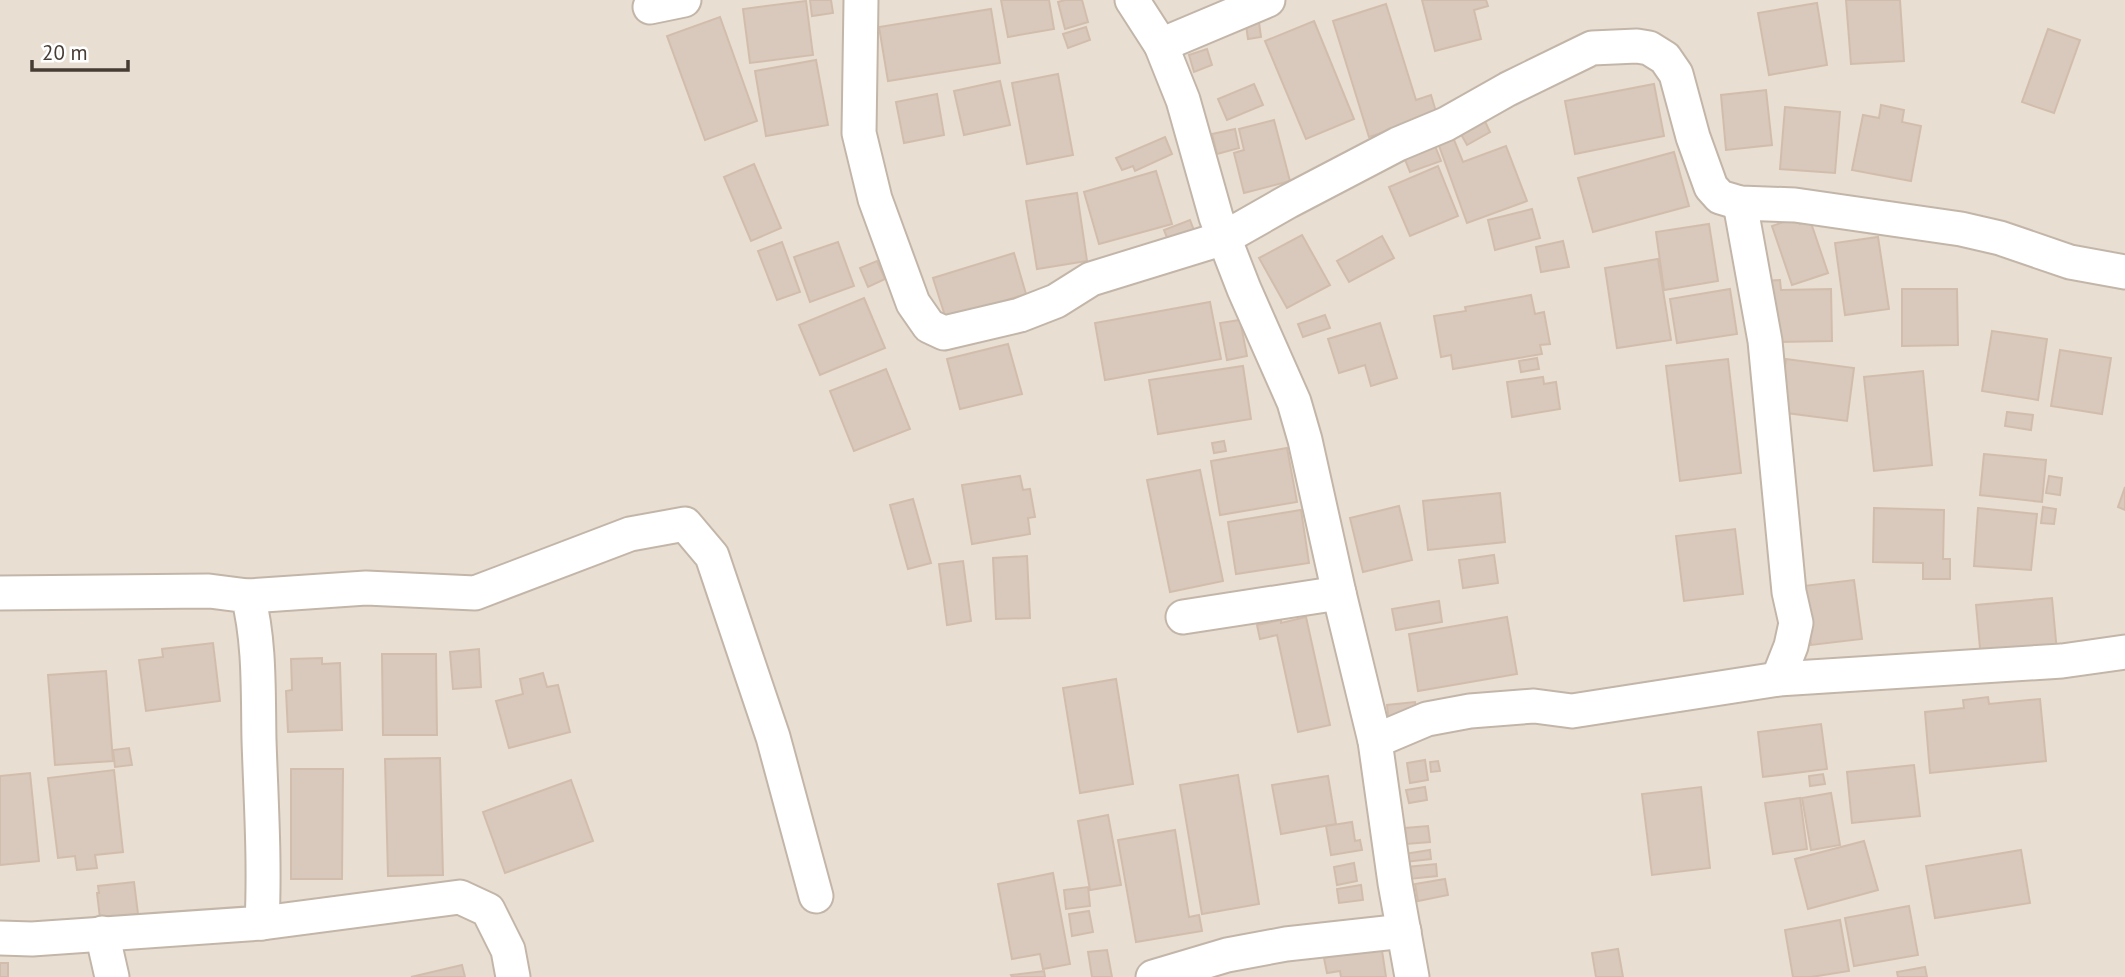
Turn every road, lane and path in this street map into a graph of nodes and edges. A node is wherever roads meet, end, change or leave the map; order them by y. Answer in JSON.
{"nodes":[{"id":1,"x":684,"y":0,"type":"edge"},
{"id":2,"x":861,"y":0,"type":"edge"},
{"id":3,"x":1132,"y":0,"type":"edge"},
{"id":4,"x":1268,"y":0,"type":"edge"},
{"id":5,"x":650,"y":7,"type":"dead end"},
{"id":6,"x":1161,"y":46,"type":"junction"},
{"id":7,"x":1740,"y":204,"type":"junction"},
{"id":8,"x":1224,"y":238,"type":"junction"},
{"id":9,"x":2125,"y":272,"type":"edge"},
{"id":10,"x":0,"y":593,"type":"edge"},
{"id":11,"x":1339,"y":593,"type":"junction"},
{"id":12,"x":248,"y":596,"type":"junction"},
{"id":13,"x":1183,"y":617,"type":"dead end"},
{"id":14,"x":2125,"y":652,"type":"edge"},
{"id":15,"x":1778,"y":679,"type":"junction"},
{"id":16,"x":1375,"y":741,"type":"junction"},
{"id":17,"x":816,"y":896,"type":"dead end"},
{"id":18,"x":262,"y":923,"type":"junction"},
{"id":19,"x":1404,"y":931,"type":"junction"},
{"id":20,"x":102,"y":933,"type":"junction"},
{"id":21,"x":0,"y":938,"type":"edge"},
{"id":22,"x":112,"y":977,"type":"edge"},
{"id":23,"x":513,"y":977,"type":"edge"},
{"id":24,"x":1153,"y":977,"type":"edge"},
{"id":25,"x":1412,"y":977,"type":"edge"}],
"edges":[{"from":1,"to":5,"type":"street"},
{"from":2,"to":8,"type":"street"},
{"from":3,"to":6,"type":"street"},
{"from":4,"to":6,"type":"street"},
{"from":6,"to":8,"type":"street"},
{"from":7,"to":8,"type":"street"},
{"from":7,"to":9,"type":"street"},
{"from":7,"to":15,"type":"street"},
{"from":8,"to":11,"type":"street"},
{"from":10,"to":12,"type":"street"},
{"from":11,"to":13,"type":"street"},
{"from":11,"to":16,"type":"street"},
{"from":12,"to":17,"type":"street"},
{"from":12,"to":18,"type":"street"},
{"from":14,"to":15,"type":"street"},
{"from":15,"to":16,"type":"street"},
{"from":16,"to":19,"type":"street"},
{"from":18,"to":20,"type":"street"},
{"from":18,"to":23,"type":"street"},
{"from":19,"to":24,"type":"street"},
{"from":19,"to":25,"type":"street"},
{"from":20,"to":21,"type":"street"},
{"from":20,"to":22,"type":"street"}]}
